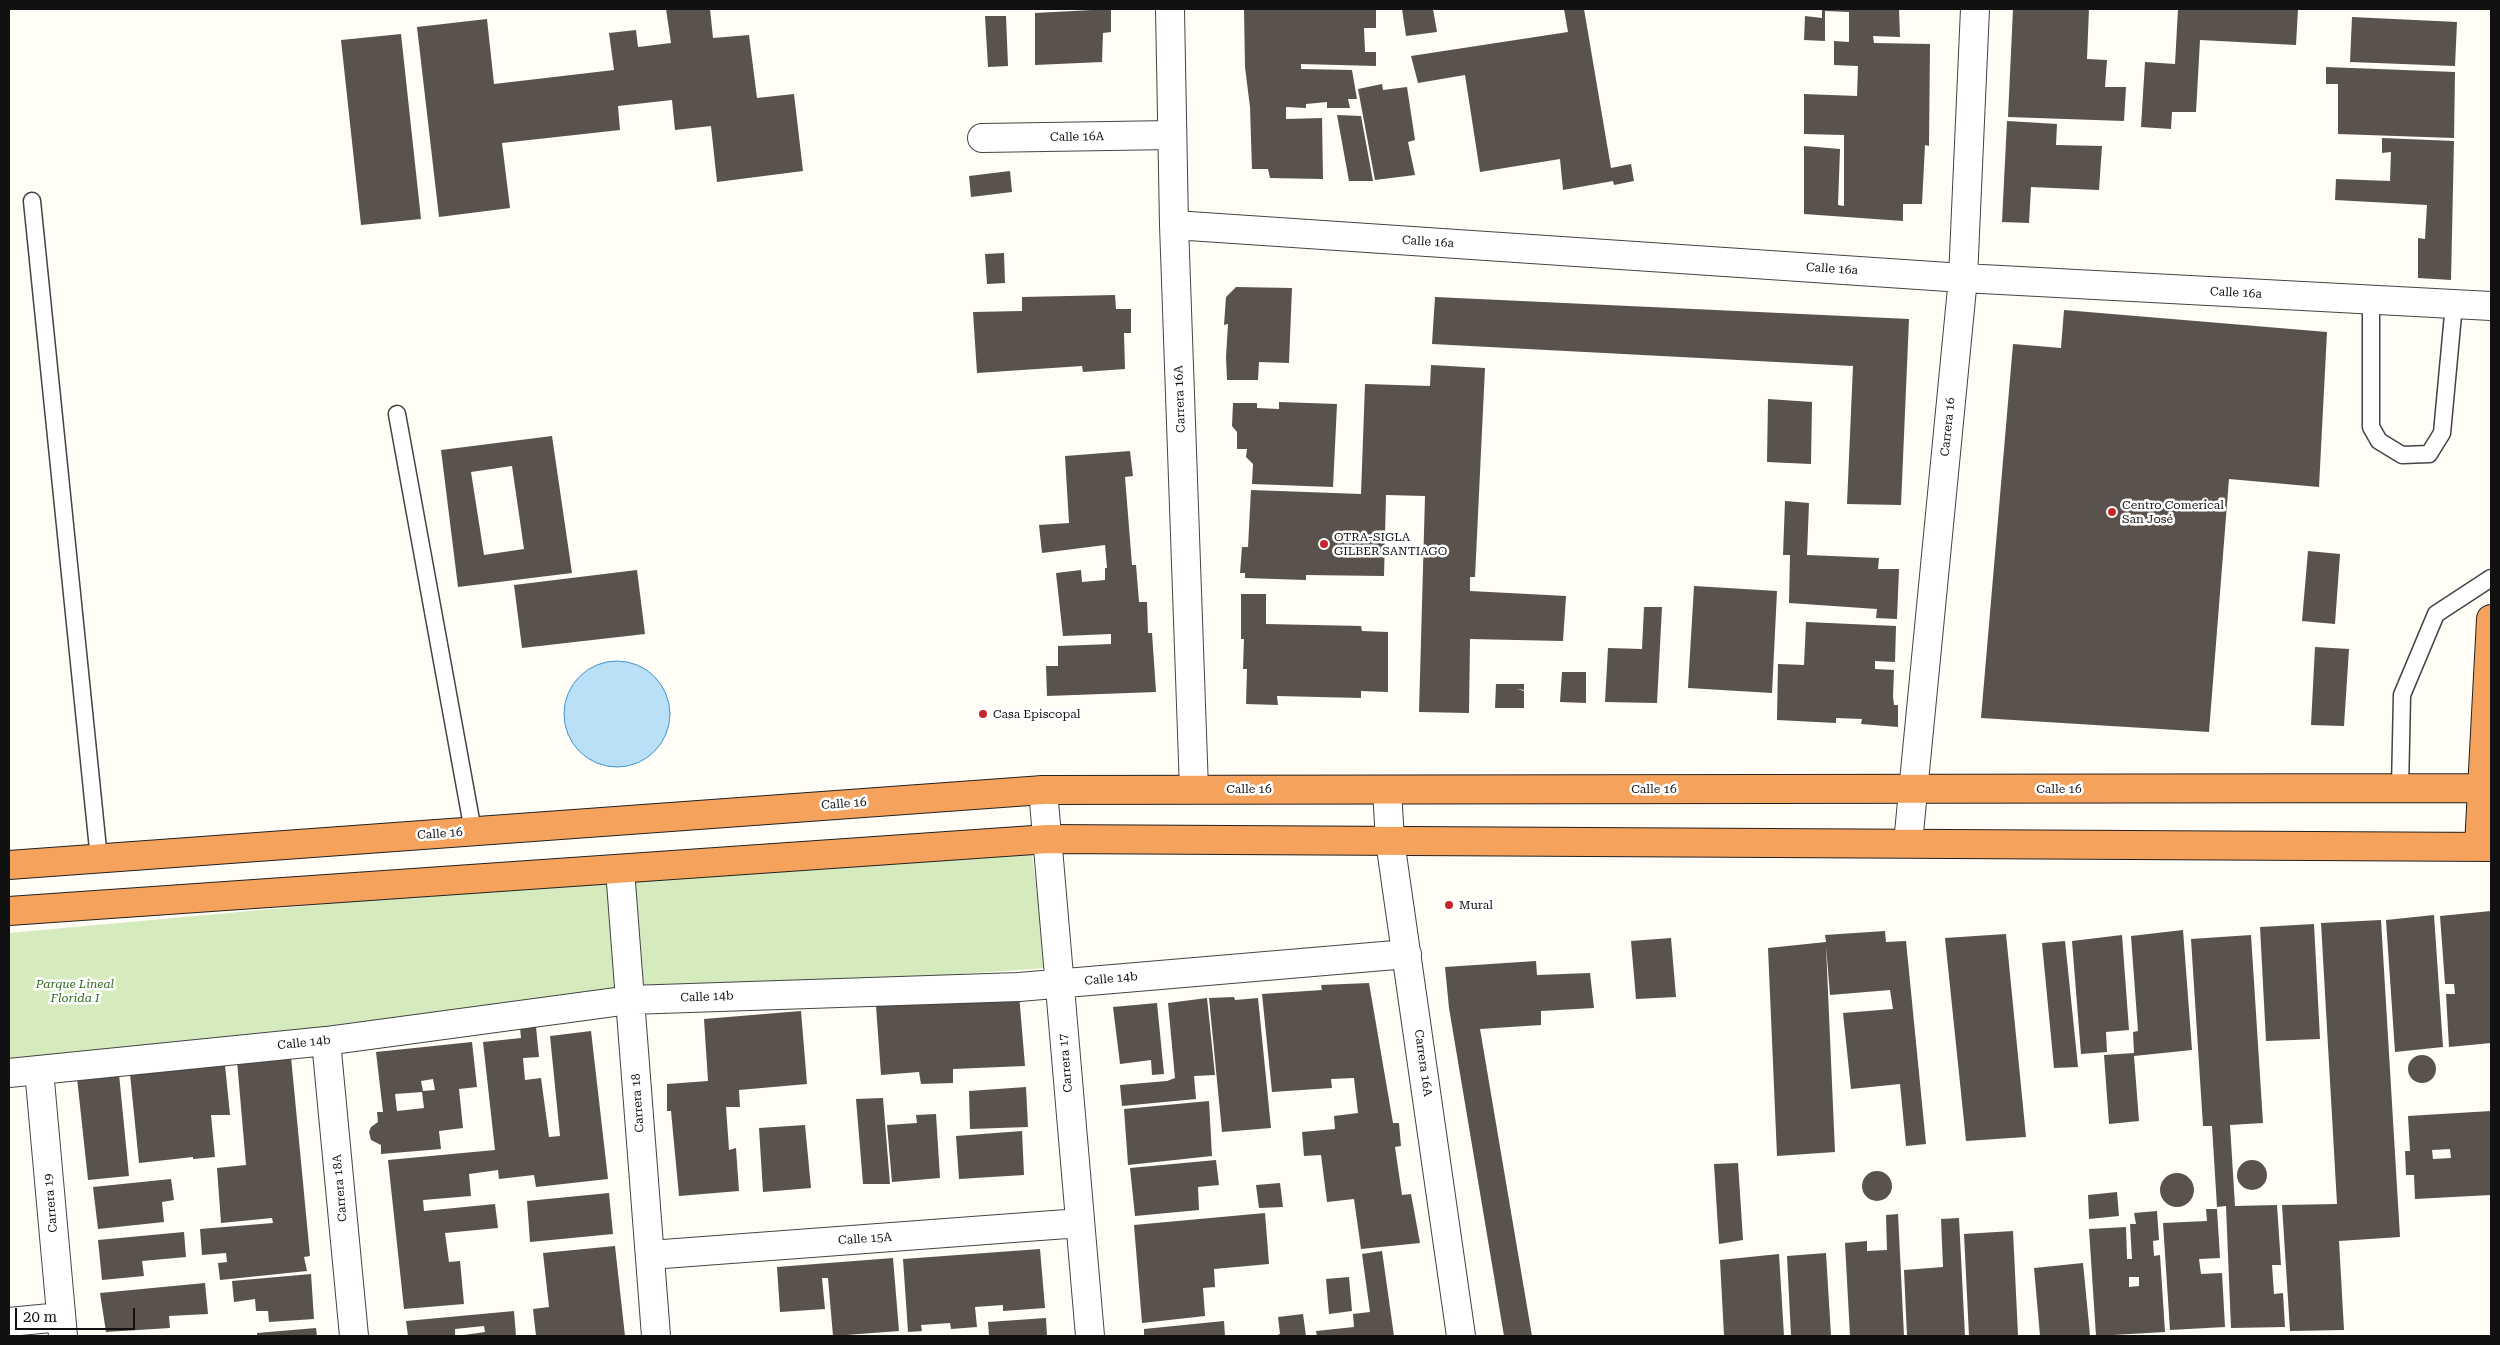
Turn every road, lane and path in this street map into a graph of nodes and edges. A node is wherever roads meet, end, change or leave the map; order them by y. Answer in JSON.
{"nodes":[{"id":1,"x":1170,"y":9,"type":"edge"},
{"id":2,"x":1975,"y":9,"type":"edge"},
{"id":3,"x":1172,"y":135,"type":"junction"},
{"id":4,"x":982,"y":138,"type":"dead end"},
{"id":5,"x":32,"y":202,"type":"dead end"},
{"id":6,"x":1174,"y":225,"type":"junction"},
{"id":7,"x":1963,"y":278,"type":"junction"},
{"id":8,"x":2371,"y":300,"type":"junction"},
{"id":9,"x":2454,"y":304,"type":"junction"},
{"id":10,"x":2491,"y":306,"type":"edge"},
{"id":11,"x":397,"y":414,"type":"dead end"},
{"id":12,"x":2491,"y":578,"type":"edge"},
{"id":13,"x":2491,"y":619,"type":"edge"},
{"id":14,"x":2486,"y":788,"type":"edge"},
{"id":15,"x":1194,"y":789,"type":"junction"},
{"id":16,"x":1913,"y":789,"type":"junction"},
{"id":17,"x":2400,"y":789,"type":"junction"},
{"id":18,"x":1043,"y":790,"type":"junction"},
{"id":19,"x":1387,"y":790,"type":"junction"},
{"id":20,"x":473,"y":831,"type":"junction"},
{"id":21,"x":1048,"y":839,"type":"junction"},
{"id":22,"x":1390,"y":841,"type":"junction"},
{"id":23,"x":1908,"y":843,"type":"junction"},
{"id":24,"x":2485,"y":846,"type":"edge"},
{"id":25,"x":99,"y":859,"type":"junction"},
{"id":26,"x":9,"y":865,"type":"edge"},
{"id":27,"x":620,"y":870,"type":"junction"},
{"id":28,"x":9,"y":911,"type":"edge"},
{"id":29,"x":1407,"y":954,"type":"junction"},
{"id":30,"x":1060,"y":983,"type":"junction"},
{"id":31,"x":630,"y":1000,"type":"junction"},
{"id":32,"x":326,"y":1041,"type":"junction"},
{"id":33,"x":39,"y":1070,"type":"junction"},
{"id":34,"x":9,"y":1073,"type":"edge"},
{"id":35,"x":1080,"y":1223,"type":"junction"},
{"id":36,"x":650,"y":1254,"type":"junction"},
{"id":37,"x":9,"y":1322,"type":"edge"},
{"id":38,"x":62,"y":1327,"type":"edge"},
{"id":39,"x":354,"y":1336,"type":"edge"},
{"id":40,"x":656,"y":1336,"type":"edge"},
{"id":41,"x":1090,"y":1336,"type":"edge"},
{"id":42,"x":1461,"y":1336,"type":"edge"}],
"edges":[{"from":1,"to":3,"type":"street","name":"Carrera 16A"},
{"from":2,"to":7,"type":"street","name":"Carrera 16"},
{"from":3,"to":4,"type":"street","name":"Calle 16A"},
{"from":3,"to":6,"type":"street","name":"Carrera 16A"},
{"from":5,"to":25,"type":"lane"},
{"from":6,"to":7,"type":"street","name":"Calle 16a"},
{"from":6,"to":15,"type":"street","name":"Carrera 16A"},
{"from":7,"to":8,"type":"street","name":"Calle 16a"},
{"from":7,"to":16,"type":"street","name":"Carrera 16"},
{"from":8,"to":9,"type":"street","name":"Calle 16a"},
{"from":8,"to":9,"type":"lane"},
{"from":9,"to":10,"type":"street","name":"Calle 16a"},
{"from":11,"to":20,"type":"lane"},
{"from":12,"to":17,"type":"lane"},
{"from":13,"to":14,"type":"highway"},
{"from":14,"to":17,"type":"highway","name":"Calle 16"},
{"from":14,"to":24,"type":"highway"},
{"from":15,"to":18,"type":"highway","name":"Calle 16"},
{"from":15,"to":19,"type":"highway","name":"Calle 16"},
{"from":16,"to":17,"type":"highway","name":"Calle 16"},
{"from":16,"to":19,"type":"highway","name":"Calle 16"},
{"from":16,"to":23,"type":"street","name":"Carrera 16"},
{"from":18,"to":20,"type":"highway","name":"Calle 16"},
{"from":18,"to":21,"type":"street","name":"Carrera 17"},
{"from":19,"to":22,"type":"street","name":"Carrera 16A"},
{"from":20,"to":25,"type":"highway","name":"Calle 16"},
{"from":21,"to":22,"type":"highway"},
{"from":21,"to":27,"type":"highway"},
{"from":21,"to":30,"type":"street","name":"Carrera 17"},
{"from":22,"to":23,"type":"highway"},
{"from":22,"to":29,"type":"street","name":"Carrera 16A"},
{"from":23,"to":24,"type":"highway"},
{"from":25,"to":26,"type":"highway","name":"Calle 16"},
{"from":27,"to":28,"type":"highway"},
{"from":27,"to":31,"type":"street","name":"Carrera 18"},
{"from":29,"to":30,"type":"street","name":"Calle 14b"},
{"from":29,"to":42,"type":"street","name":"Carrera 16A"},
{"from":30,"to":31,"type":"street","name":"Calle 14b"},
{"from":30,"to":35,"type":"street","name":"Carrera 17"},
{"from":31,"to":32,"type":"street","name":"Calle 14b"},
{"from":31,"to":36,"type":"street","name":"Carrera 18"},
{"from":32,"to":33,"type":"street","name":"Calle 14b"},
{"from":32,"to":39,"type":"street","name":"Carrera 18A"},
{"from":33,"to":34,"type":"street","name":"Calle 14b"},
{"from":33,"to":38,"type":"street","name":"Carrera 19"},
{"from":35,"to":36,"type":"street","name":"Calle 15A"},
{"from":35,"to":41,"type":"street","name":"Carrera 17"},
{"from":36,"to":40,"type":"street","name":"Carrera 18"},
{"from":37,"to":38,"type":"street"}]}
